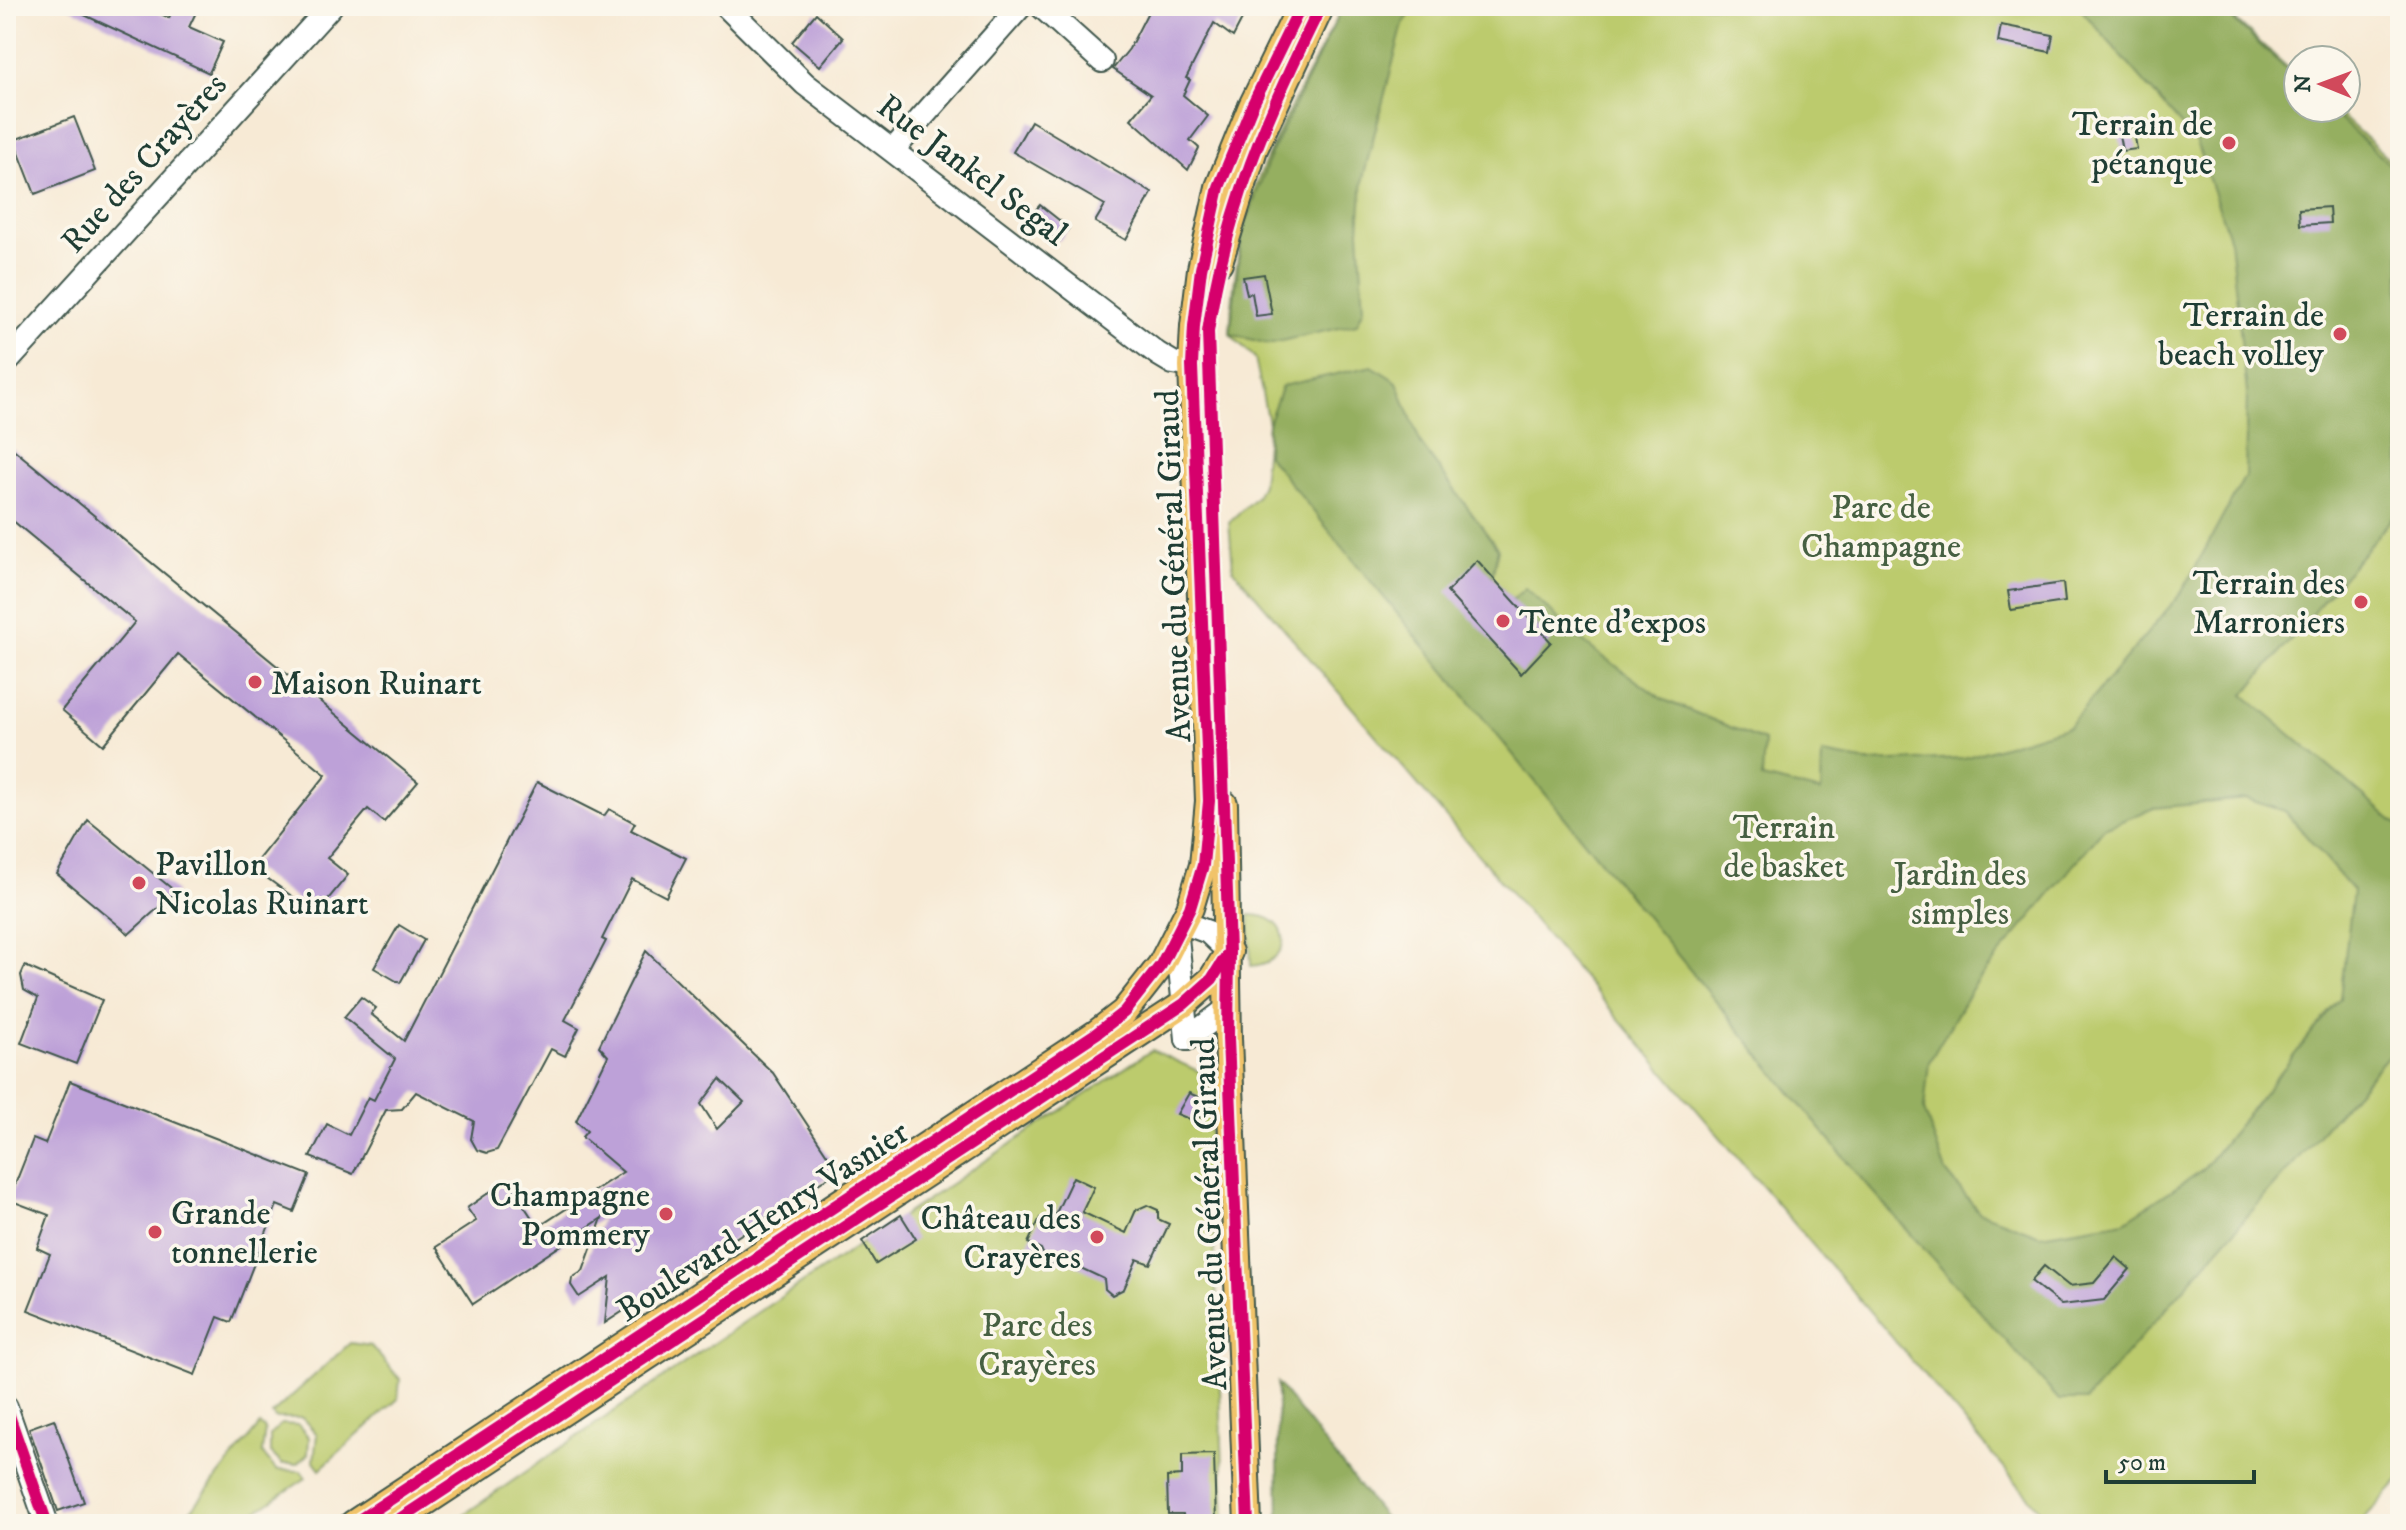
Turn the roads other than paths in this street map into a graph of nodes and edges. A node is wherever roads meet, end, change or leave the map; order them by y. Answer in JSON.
{"nodes":[{"id":1,"x":331,"y":6,"type":"edge"},
{"id":2,"x":726,"y":6,"type":"edge"},
{"id":3,"x":1021,"y":6,"type":"edge"},
{"id":4,"x":1041,"y":6,"type":"edge"},
{"id":5,"x":1301,"y":6,"type":"edge"},
{"id":6,"x":1321,"y":6,"type":"edge"},
{"id":7,"x":1102,"y":61,"type":"dead end"},
{"id":8,"x":893,"y":150,"type":"junction"},
{"id":9,"x":6,"y":363,"type":"edge"},
{"id":10,"x":1192,"y":366,"type":"junction"},
{"id":11,"x":1181,"y":930,"type":"junction"},
{"id":12,"x":1229,"y":952,"type":"junction"},
{"id":13,"x":1184,"y":1004,"type":"junction"},
{"id":14,"x":1228,"y":1008,"type":"junction"},
{"id":15,"x":6,"y":1407,"type":"edge"},
{"id":16,"x":47,"y":1524,"type":"edge"},
{"id":17,"x":353,"y":1524,"type":"edge"},
{"id":18,"x":392,"y":1524,"type":"edge"},
{"id":19,"x":1248,"y":1524,"type":"edge"}],
"edges":[{"from":1,"to":9,"type":"street","name":"Rue des Crayères"},
{"from":2,"to":8,"type":"street","name":"Rue Jankel Segal"},
{"from":3,"to":8,"type":"street"},
{"from":4,"to":7,"type":"street"},
{"from":5,"to":10,"type":"main road","name":"Avenue du Général Giraud"},
{"from":6,"to":12,"type":"main road","name":"Avenue du Général Giraud"},
{"from":8,"to":10,"type":"street","name":"Rue Jankel Segal"},
{"from":10,"to":11,"type":"main road","name":"Avenue du Général Giraud"},
{"from":11,"to":12,"type":"street"},
{"from":11,"to":13,"type":"street"},
{"from":11,"to":17,"type":"main road","name":"Boulevard Henry Vasnier"},
{"from":12,"to":13,"type":"main road","name":"Boulevard Henry Vasnier"},
{"from":12,"to":14,"type":"main road","name":"Avenue du Général Giraud"},
{"from":13,"to":14,"type":"street"},
{"from":13,"to":18,"type":"main road","name":"Boulevard Henry Vasnier"},
{"from":14,"to":19,"type":"main road","name":"Avenue du Général Giraud"},
{"from":15,"to":16,"type":"street"}]}
